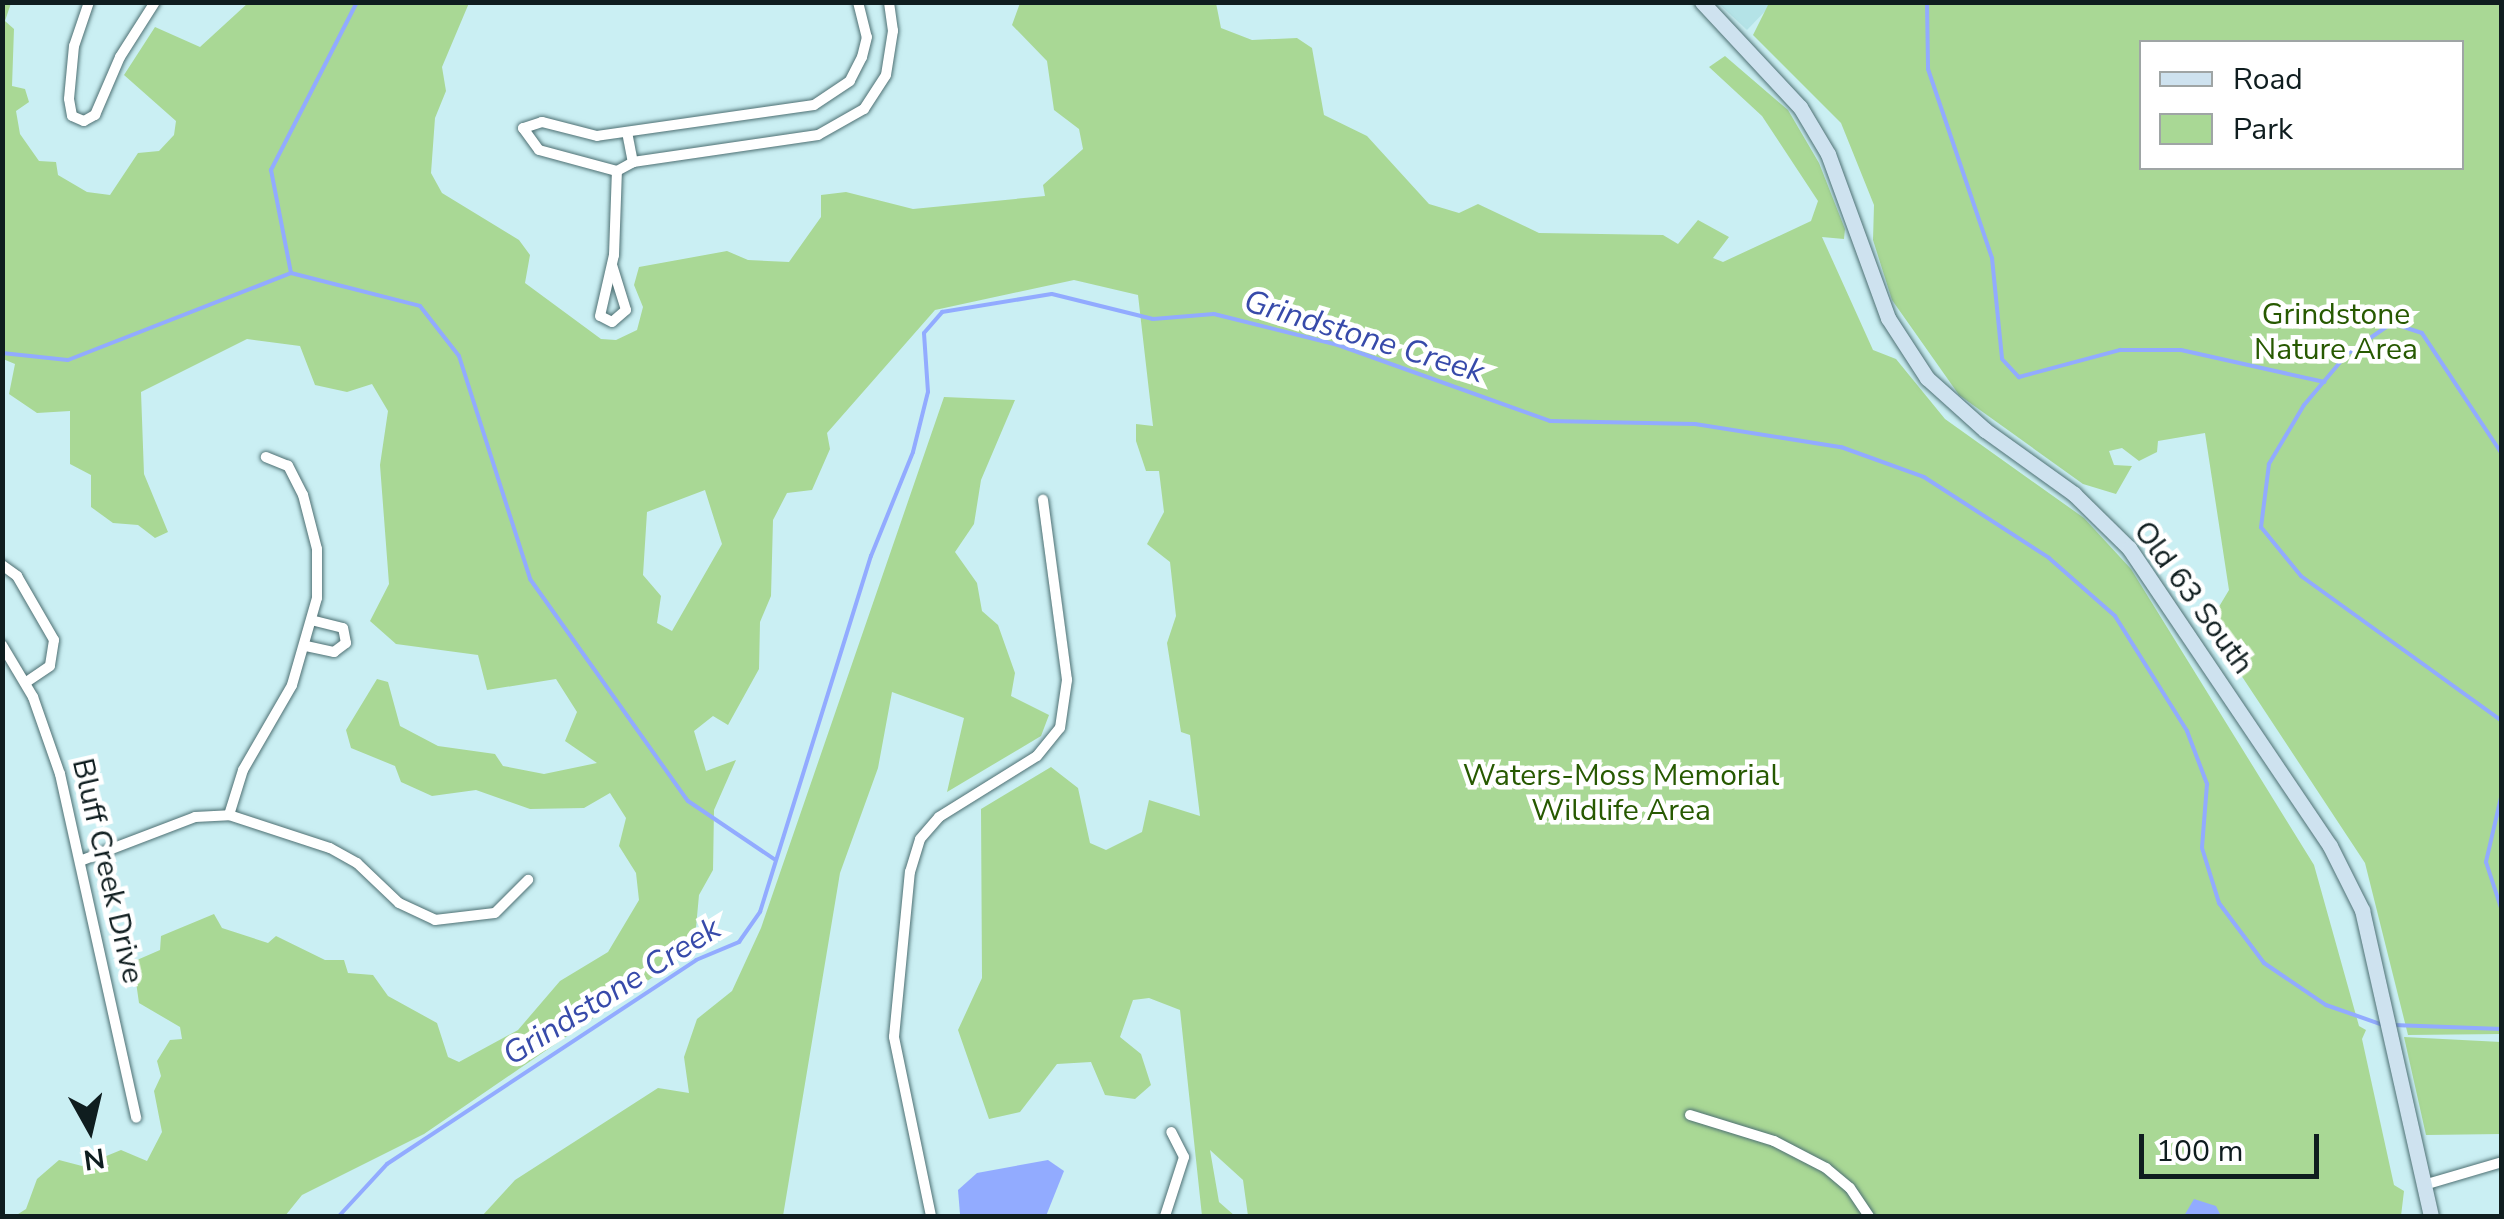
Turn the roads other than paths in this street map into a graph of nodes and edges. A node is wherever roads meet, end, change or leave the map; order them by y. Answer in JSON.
{"nodes":[{"id":1,"x":88,"y":2,"type":"edge"},
{"id":2,"x":155,"y":2,"type":"edge"},
{"id":3,"x":858,"y":2,"type":"edge"},
{"id":4,"x":889,"y":2,"type":"edge"},
{"id":5,"x":1702,"y":2,"type":"edge"},
{"id":6,"x":628,"y":132,"type":"junction"},
{"id":7,"x":633,"y":162,"type":"junction"},
{"id":8,"x":617,"y":170,"type":"junction"},
{"id":9,"x":612,"y":266,"type":"junction"},
{"id":10,"x":266,"y":457,"type":"dead end"},
{"id":11,"x":1043,"y":500,"type":"dead end"},
{"id":12,"x":2,"y":566,"type":"edge"},
{"id":13,"x":312,"y":620,"type":"junction"},
{"id":14,"x":2,"y":645,"type":"edge"},
{"id":15,"x":306,"y":646,"type":"junction"},
{"id":16,"x":25,"y":683,"type":"junction"},
{"id":17,"x":230,"y":815,"type":"junction"},
{"id":18,"x":80,"y":861,"type":"junction"},
{"id":19,"x":528,"y":880,"type":"dead end"},
{"id":20,"x":1690,"y":1115,"type":"dead end"},
{"id":21,"x":136,"y":1118,"type":"dead end"},
{"id":22,"x":1171,"y":1132,"type":"dead end"},
{"id":23,"x":2502,"y":1162,"type":"edge"},
{"id":24,"x":2424,"y":1185,"type":"junction"},
{"id":25,"x":931,"y":1216,"type":"edge"},
{"id":26,"x":1165,"y":1216,"type":"edge"},
{"id":27,"x":1868,"y":1216,"type":"edge"},
{"id":28,"x":2431,"y":1216,"type":"edge"}],
"edges":[{"from":1,"to":2,"type":"street"},
{"from":3,"to":6,"type":"street"},
{"from":4,"to":7,"type":"street"},
{"from":5,"to":24,"type":"main road","name":"Old 63 South"},
{"from":6,"to":7,"type":"street"},
{"from":6,"to":8,"type":"street"},
{"from":7,"to":8,"type":"street"},
{"from":8,"to":9,"type":"street"},
{"from":9,"to":9,"type":"street"},
{"from":10,"to":13,"type":"street"},
{"from":11,"to":25,"type":"street"},
{"from":12,"to":16,"type":"street"},
{"from":13,"to":15,"type":"street"},
{"from":13,"to":15,"type":"street"},
{"from":14,"to":16,"type":"street","name":"Bluff Creek Drive"},
{"from":15,"to":17,"type":"street"},
{"from":16,"to":18,"type":"street","name":"Bluff Creek Drive"},
{"from":17,"to":18,"type":"street"},
{"from":17,"to":19,"type":"street"},
{"from":18,"to":21,"type":"street","name":"Bluff Creek Drive"},
{"from":20,"to":27,"type":"street"},
{"from":22,"to":26,"type":"street"},
{"from":23,"to":24,"type":"street"},
{"from":24,"to":28,"type":"main road","name":"Old 63 South"}]}
